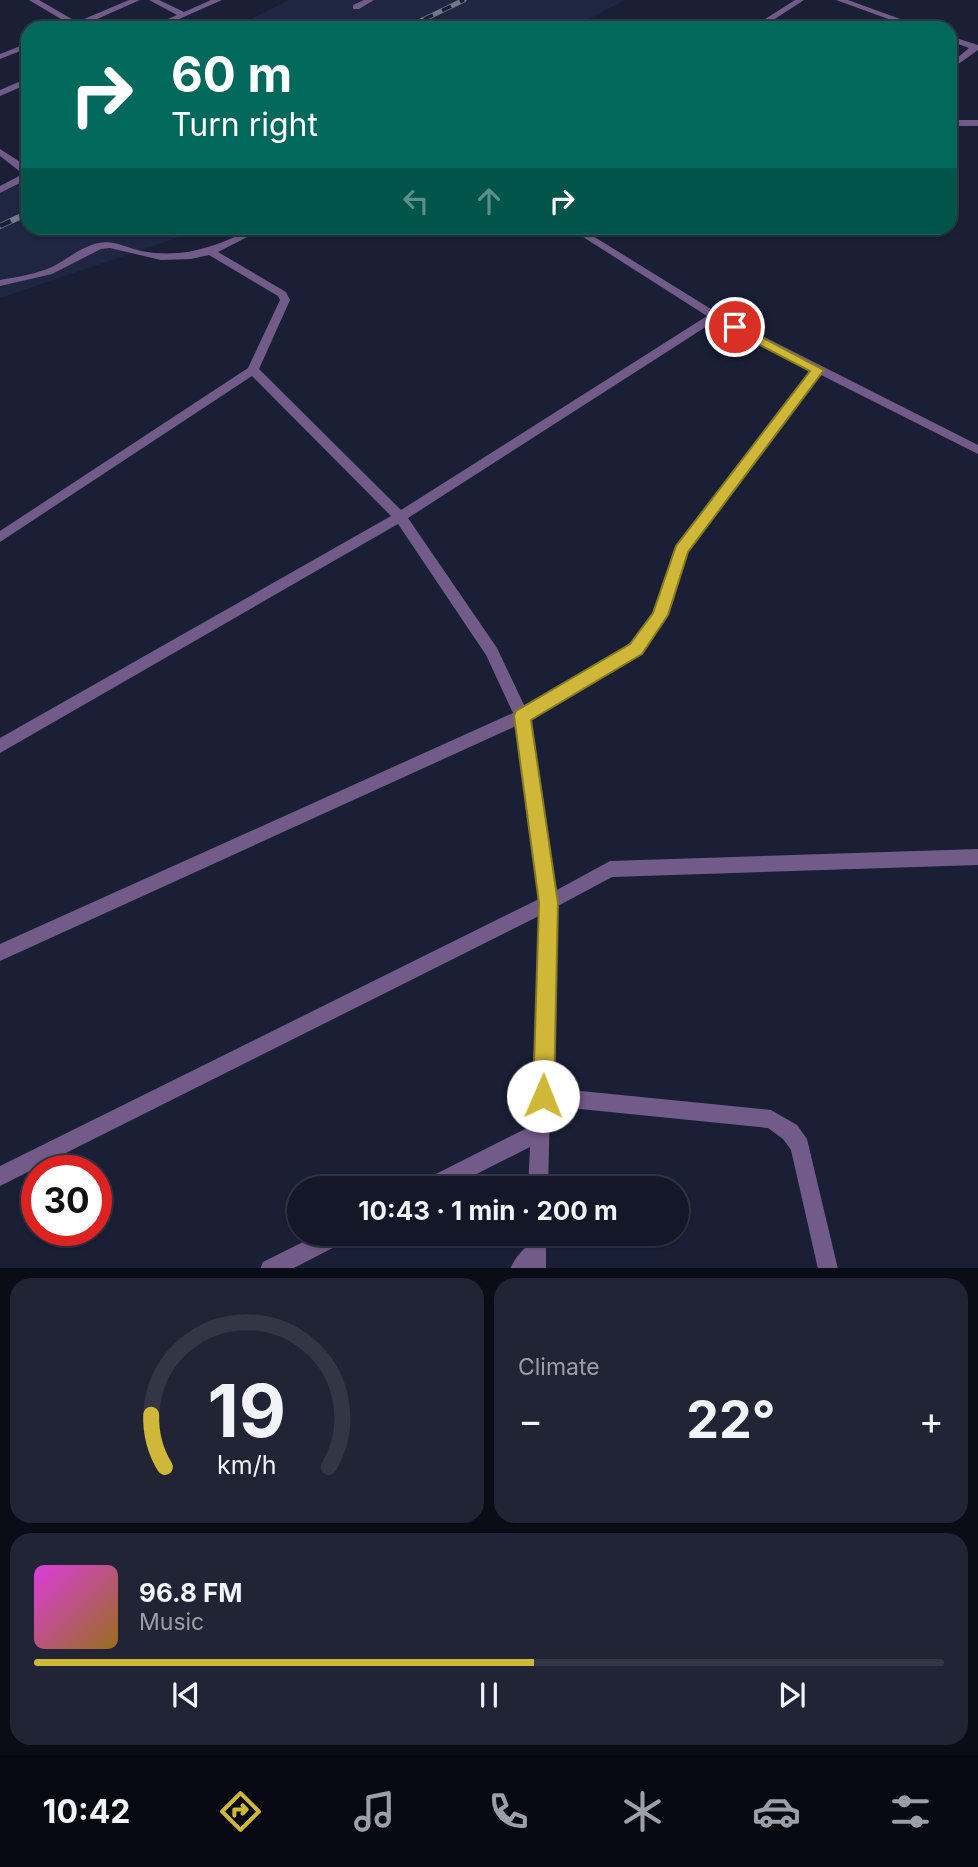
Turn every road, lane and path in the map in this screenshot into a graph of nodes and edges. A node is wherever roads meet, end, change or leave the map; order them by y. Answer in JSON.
{"nodes":[{"id":1,"x":33,"y":0,"type":"edge"},
{"id":2,"x":136,"y":0,"type":"edge"},
{"id":3,"x":153,"y":0,"type":"edge"},
{"id":4,"x":218,"y":0,"type":"edge"},
{"id":5,"x":370,"y":0,"type":"edge"},
{"id":6,"x":800,"y":0,"type":"edge"},
{"id":7,"x":840,"y":0,"type":"edge"},
{"id":8,"x":356,"y":7,"type":"dead end"},
{"id":9,"x":184,"y":15,"type":"junction"},
{"id":10,"x":65,"y":21,"type":"edge"},
{"id":11,"x":85,"y":21,"type":"edge"},
{"id":12,"x":169,"y":21,"type":"edge"},
{"id":13,"x":766,"y":21,"type":"edge"},
{"id":14,"x":901,"y":21,"type":"edge"},
{"id":15,"x":957,"y":40,"type":"edge"},
{"id":16,"x":977,"y":47,"type":"edge"},
{"id":17,"x":21,"y":49,"type":"edge"},
{"id":18,"x":0,"y":57,"type":"edge"},
{"id":19,"x":957,"y":63,"type":"edge"},
{"id":20,"x":21,"y":85,"type":"edge"},
{"id":21,"x":0,"y":93,"type":"edge"},
{"id":22,"x":957,"y":123,"type":"edge"},
{"id":23,"x":978,"y":123,"type":"edge"},
{"id":24,"x":0,"y":152,"type":"edge"},
{"id":25,"x":21,"y":167,"type":"edge"},
{"id":26,"x":21,"y":179,"type":"edge"},
{"id":27,"x":0,"y":190,"type":"edge"},
{"id":28,"x":247,"y":235,"type":"edge"},
{"id":29,"x":584,"y":235,"type":"edge"},
{"id":30,"x":212,"y":253,"type":"junction"},
{"id":31,"x":0,"y":283,"type":"edge"},
{"id":32,"x":715,"y":316,"type":"junction"},
{"id":33,"x":253,"y":370,"type":"junction"},
{"id":34,"x":818,"y":370,"type":"junction"},
{"id":35,"x":978,"y":450,"type":"edge"},
{"id":36,"x":400,"y":517,"type":"junction"},
{"id":37,"x":0,"y":537,"type":"edge"},
{"id":38,"x":522,"y":716,"type":"junction"},
{"id":39,"x":0,"y":746,"type":"edge"},
{"id":40,"x":978,"y":857,"type":"edge"},
{"id":41,"x":548,"y":903,"type":"junction"},
{"id":42,"x":0,"y":953,"type":"edge"},
{"id":43,"x":543,"y":1096,"type":"junction"},
{"id":44,"x":541,"y":1131,"type":"junction"},
{"id":45,"x":0,"y":1176,"type":"edge"},
{"id":46,"x":453,"y":1176,"type":"edge"},
{"id":47,"x":539,"y":1176,"type":"edge"},
{"id":48,"x":315,"y":1246,"type":"edge"},
{"id":49,"x":536,"y":1251,"type":"edge"},
{"id":50,"x":272,"y":1268,"type":"edge"},
{"id":51,"x":521,"y":1268,"type":"edge"},
{"id":52,"x":828,"y":1268,"type":"edge"}],
"edges":[{"from":1,"to":10,"type":"street"},
{"from":2,"to":11,"type":"street"},
{"from":3,"to":9,"type":"street"},
{"from":4,"to":9,"type":"street"},
{"from":5,"to":8,"type":"street"},
{"from":6,"to":13,"type":"street"},
{"from":7,"to":14,"type":"street"},
{"from":9,"to":12,"type":"street"},
{"from":15,"to":16,"type":"street"},
{"from":16,"to":19,"type":"street"},
{"from":17,"to":18,"type":"street"},
{"from":20,"to":21,"type":"street"},
{"from":22,"to":23,"type":"street"},
{"from":24,"to":25,"type":"street"},
{"from":26,"to":27,"type":"street"},
{"from":28,"to":30,"type":"street"},
{"from":29,"to":32,"type":"street"},
{"from":30,"to":31,"type":"street"},
{"from":30,"to":33,"type":"street"},
{"from":32,"to":34,"type":"street"},
{"from":32,"to":36,"type":"street"},
{"from":33,"to":36,"type":"street"},
{"from":33,"to":37,"type":"street"},
{"from":34,"to":35,"type":"street"},
{"from":34,"to":38,"type":"street"},
{"from":36,"to":38,"type":"street"},
{"from":36,"to":39,"type":"street"},
{"from":38,"to":41,"type":"street"},
{"from":38,"to":42,"type":"street"},
{"from":40,"to":41,"type":"street"},
{"from":41,"to":43,"type":"street"},
{"from":41,"to":45,"type":"street"},
{"from":43,"to":44,"type":"street"},
{"from":43,"to":52,"type":"street"},
{"from":44,"to":46,"type":"street"},
{"from":44,"to":47,"type":"street"},
{"from":48,"to":50,"type":"street"},
{"from":49,"to":51,"type":"street"}]}
